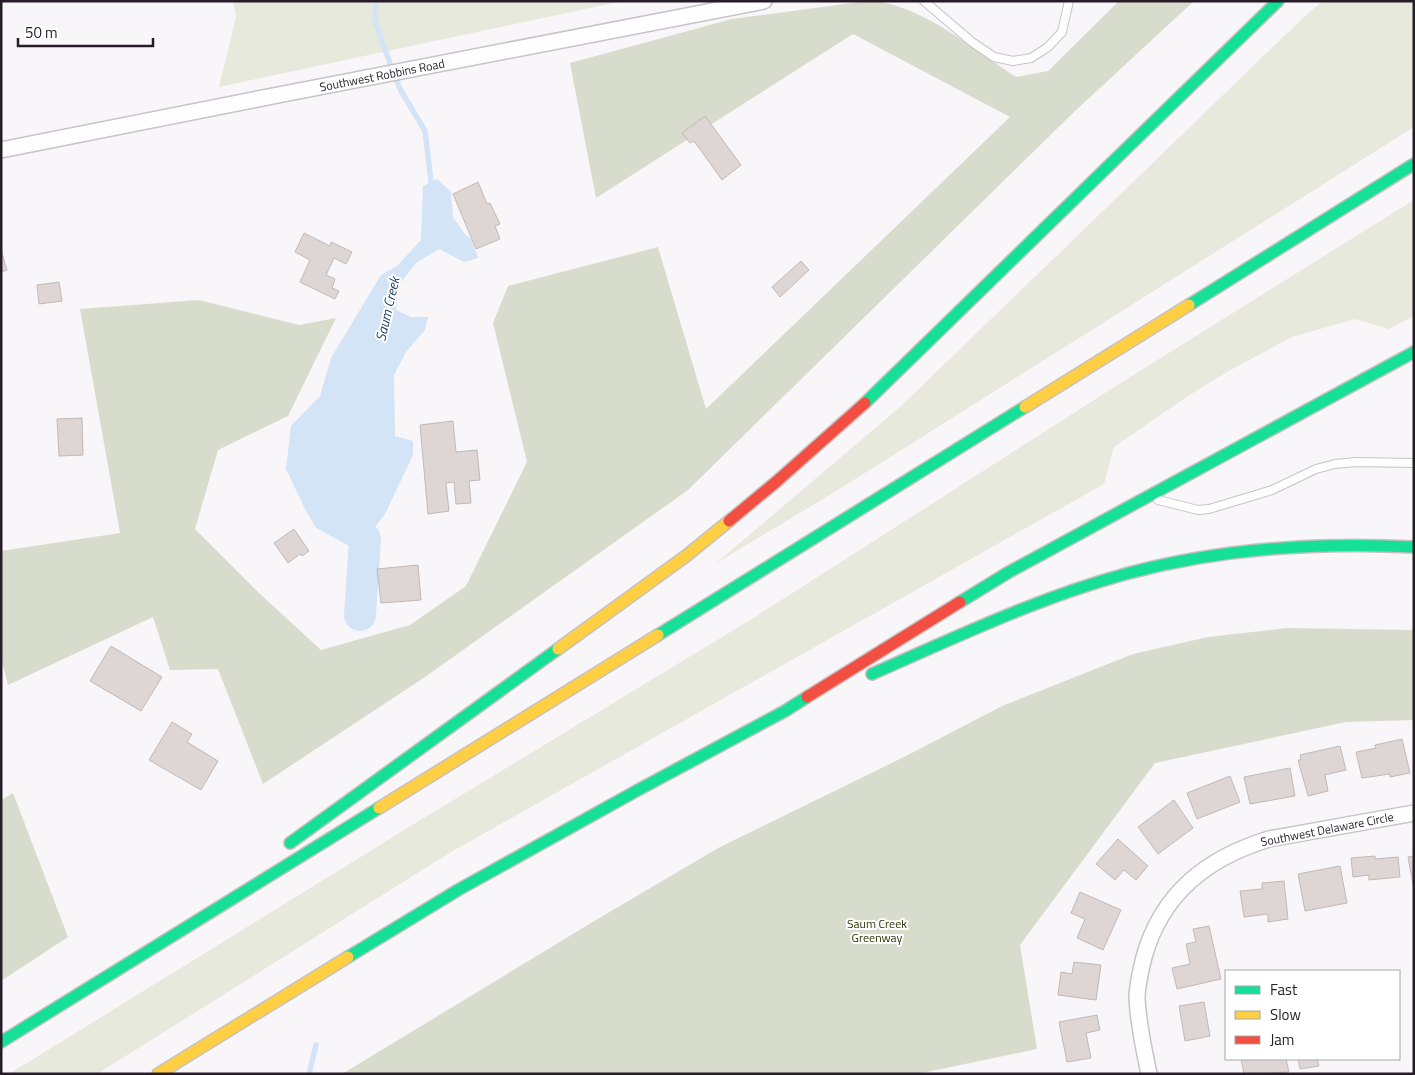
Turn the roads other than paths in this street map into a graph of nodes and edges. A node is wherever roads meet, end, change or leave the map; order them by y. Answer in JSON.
{"nodes":[{"id":1,"x":764,"y":1,"type":"edge"},
{"id":2,"x":924,"y":1,"type":"edge"},
{"id":3,"x":1069,"y":1,"type":"edge"},
{"id":4,"x":1278,"y":1,"type":"edge"},
{"id":5,"x":1,"y":150,"type":"edge"},
{"id":6,"x":1414,"y":164,"type":"edge"},
{"id":7,"x":1414,"y":352,"type":"edge"},
{"id":8,"x":1414,"y":463,"type":"edge"},
{"id":9,"x":1146,"y":497,"type":"junction"},
{"id":10,"x":1414,"y":547,"type":"edge"},
{"id":11,"x":785,"y":711,"type":"junction"},
{"id":12,"x":1414,"y":813,"type":"edge"},
{"id":13,"x":283,"y":848,"type":"dead end"},
{"id":14,"x":235,"y":884,"type":"dead end"},
{"id":15,"x":131,"y":960,"type":"junction"},
{"id":16,"x":1,"y":1042,"type":"edge"},
{"id":17,"x":158,"y":1074,"type":"edge"},
{"id":18,"x":1149,"y":1074,"type":"edge"}],
"edges":[{"from":1,"to":5,"type":"street","name":"Southwest Robbins Road"},
{"from":2,"to":3,"type":"lane"},
{"from":4,"to":13,"type":"highway"},
{"from":6,"to":15,"type":"highway"},
{"from":7,"to":9,"type":"highway"},
{"from":8,"to":9,"type":"lane"},
{"from":9,"to":11,"type":"highway"},
{"from":10,"to":11,"type":"highway"},
{"from":11,"to":17,"type":"highway"},
{"from":12,"to":18,"type":"street","name":"Southwest Delaware Circle"},
{"from":14,"to":15,"type":"highway"},
{"from":15,"to":16,"type":"highway"}]}
